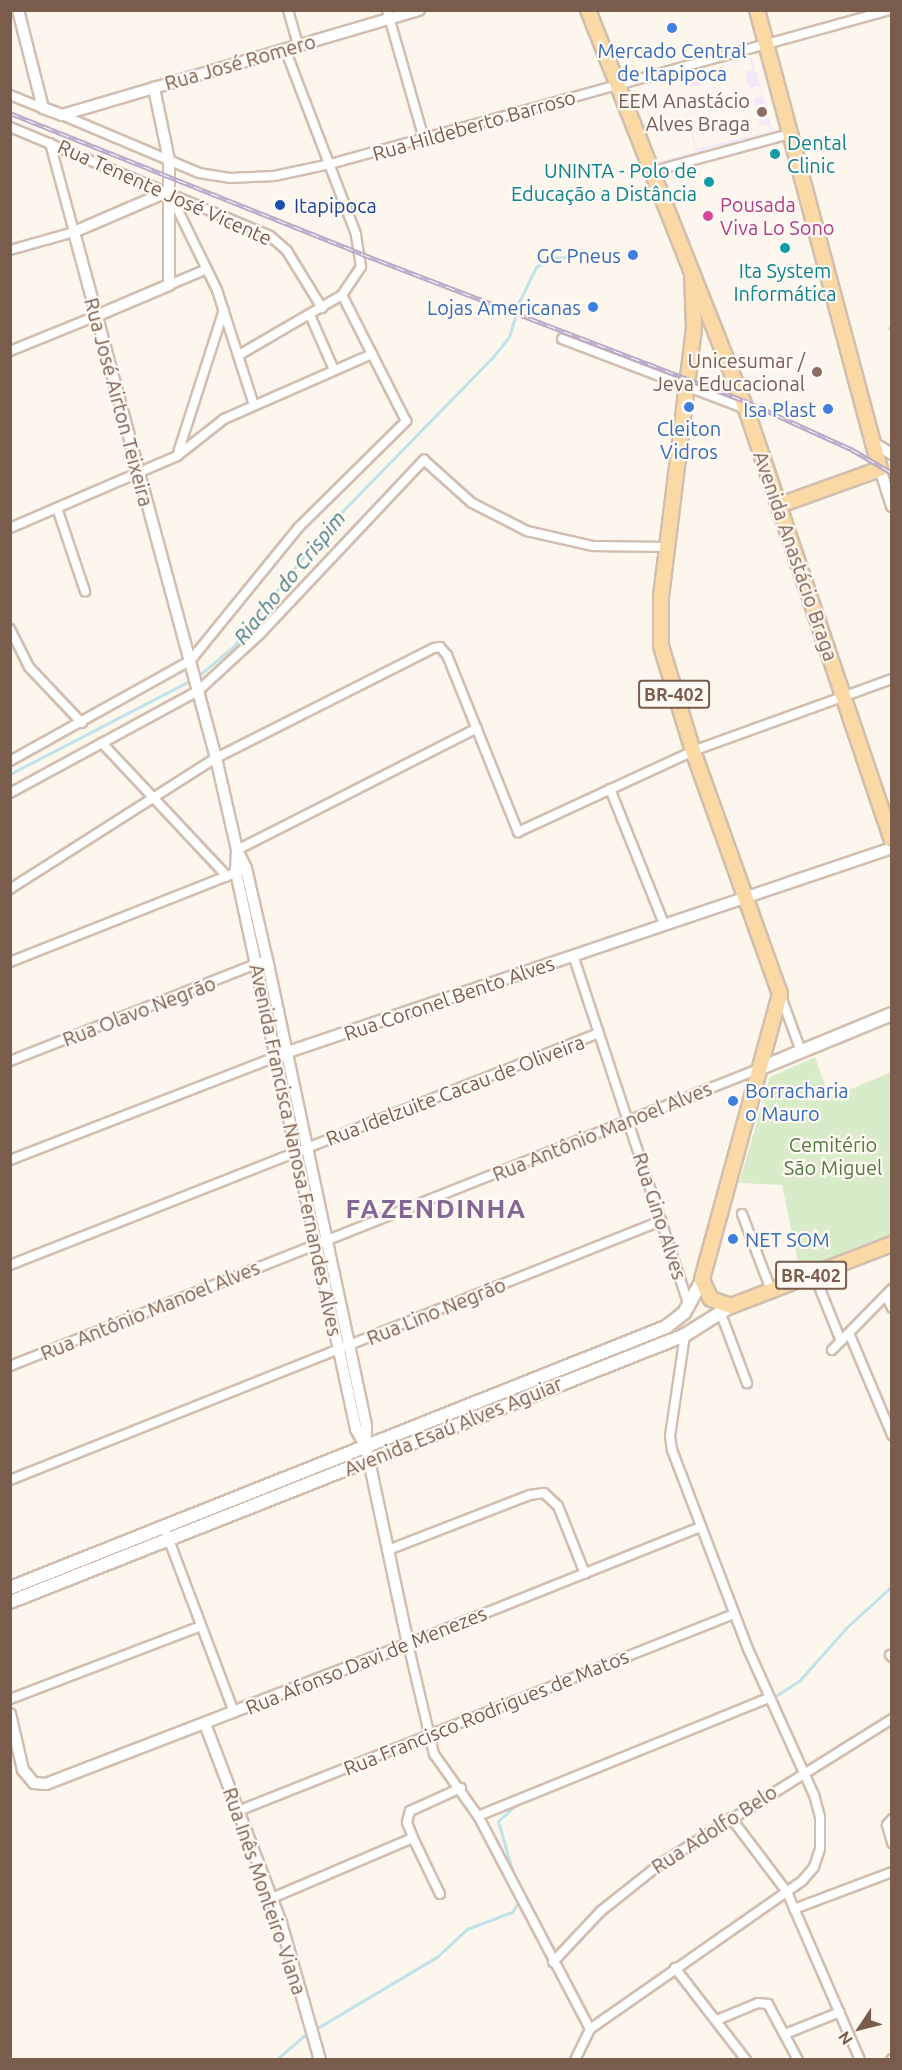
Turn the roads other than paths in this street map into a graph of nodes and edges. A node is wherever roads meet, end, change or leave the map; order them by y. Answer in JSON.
{"nodes":[{"id":1,"x":18,"y":10,"type":"edge"},
{"id":2,"x":288,"y":10,"type":"edge"},
{"id":3,"x":419,"y":10,"type":"edge"},
{"id":4,"x":588,"y":10,"type":"edge"},
{"id":5,"x":757,"y":10,"type":"edge"},
{"id":6,"x":890,"y":10,"type":"edge"},
{"id":7,"x":876,"y":12,"type":"edge"},
{"id":8,"x":388,"y":15,"type":"edge"},
{"id":9,"x":766,"y":44,"type":"junction"},
{"id":10,"x":298,"y":45,"type":"junction"},
{"id":11,"x":285,"y":49,"type":"junction"},
{"id":12,"x":616,"y":85,"type":"junction"},
{"id":13,"x":154,"y":88,"type":"junction"},
{"id":14,"x":10,"y":95,"type":"edge"},
{"id":15,"x":43,"y":108,"type":"junction"},
{"id":16,"x":62,"y":115,"type":"junction"},
{"id":17,"x":10,"y":127,"type":"edge"},
{"id":18,"x":790,"y":134,"type":"junction"},
{"id":19,"x":424,"y":139,"type":"junction"},
{"id":20,"x":50,"y":142,"type":"junction"},
{"id":21,"x":168,"y":160,"type":"junction"},
{"id":22,"x":330,"y":164,"type":"junction"},
{"id":23,"x":650,"y":172,"type":"junction"},
{"id":24,"x":169,"y":191,"type":"junction"},
{"id":25,"x":74,"y":232,"type":"junction"},
{"id":26,"x":10,"y":250,"type":"edge"},
{"id":27,"x":207,"y":269,"type":"junction"},
{"id":28,"x":692,"y":273,"type":"junction"},
{"id":29,"x":169,"y":285,"type":"junction"},
{"id":30,"x":342,"y":295,"type":"junction"},
{"id":31,"x":322,"y":308,"type":"junction"},
{"id":32,"x":224,"y":310,"type":"junction"},
{"id":33,"x":310,"y":315,"type":"junction"},
{"id":34,"x":96,"y":316,"type":"junction"},
{"id":35,"x":562,"y":339,"type":"dead end"},
{"id":36,"x":10,"y":351,"type":"edge"},
{"id":37,"x":372,"y":354,"type":"junction"},
{"id":38,"x":238,"y":355,"type":"junction"},
{"id":39,"x":334,"y":370,"type":"junction"},
{"id":40,"x":688,"y":383,"type":"junction"},
{"id":41,"x":254,"y":405,"type":"junction"},
{"id":42,"x":746,"y":410,"type":"junction"},
{"id":43,"x":873,"y":443,"type":"junction"},
{"id":44,"x":891,"y":454,"type":"edge"},
{"id":45,"x":177,"y":456,"type":"junction"},
{"id":46,"x":137,"y":472,"type":"junction"},
{"id":47,"x":885,"y":479,"type":"edge"},
{"id":48,"x":780,"y":505,"type":"junction"},
{"id":49,"x":891,"y":506,"type":"edge"},
{"id":50,"x":57,"y":508,"type":"junction"},
{"id":51,"x":10,"y":528,"type":"edge"},
{"id":52,"x":667,"y":547,"type":"junction"},
{"id":53,"x":85,"y":591,"type":"dead end"},
{"id":54,"x":10,"y":629,"type":"edge"},
{"id":55,"x":190,"y":662,"type":"junction"},
{"id":56,"x":891,"y":679,"type":"edge"},
{"id":57,"x":198,"y":691,"type":"junction"},
{"id":58,"x":843,"y":696,"type":"junction"},
{"id":59,"x":82,"y":723,"type":"junction"},
{"id":60,"x":477,"y":728,"type":"junction"},
{"id":61,"x":102,"y":743,"type":"junction"},
{"id":62,"x":693,"y":751,"type":"junction"},
{"id":63,"x":216,"y":758,"type":"junction"},
{"id":64,"x":10,"y":761,"type":"edge"},
{"id":65,"x":610,"y":789,"type":"junction"},
{"id":66,"x":10,"y":793,"type":"edge"},
{"id":67,"x":153,"y":797,"type":"junction"},
{"id":68,"x":891,"y":841,"type":"edge"},
{"id":69,"x":891,"y":848,"type":"edge"},
{"id":70,"x":237,"y":850,"type":"junction"},
{"id":71,"x":237,"y":872,"type":"junction"},
{"id":72,"x":10,"y":889,"type":"edge"},
{"id":73,"x":745,"y":897,"type":"junction"},
{"id":74,"x":664,"y":924,"type":"junction"},
{"id":75,"x":573,"y":955,"type":"junction"},
{"id":76,"x":10,"y":962,"type":"edge"},
{"id":77,"x":261,"y":962,"type":"junction"},
{"id":78,"x":780,"y":994,"type":"junction"},
{"id":79,"x":891,"y":1014,"type":"edge"},
{"id":80,"x":599,"y":1033,"type":"junction"},
{"id":81,"x":801,"y":1051,"type":"junction"},
{"id":82,"x":281,"y":1055,"type":"junction"},
{"id":83,"x":10,"y":1061,"type":"edge"},
{"id":84,"x":761,"y":1068,"type":"junction"},
{"id":85,"x":628,"y":1121,"type":"junction"},
{"id":86,"x":302,"y":1150,"type":"junction"},
{"id":87,"x":10,"y":1161,"type":"edge"},
{"id":88,"x":742,"y":1214,"type":"dead end"},
{"id":89,"x":661,"y":1221,"type":"junction"},
{"id":90,"x":321,"y":1241,"type":"junction"},
{"id":91,"x":891,"y":1244,"type":"edge"},
{"id":92,"x":10,"y":1265,"type":"edge"},
{"id":93,"x":814,"y":1274,"type":"junction"},
{"id":94,"x":702,"y":1280,"type":"junction"},
{"id":95,"x":771,"y":1290,"type":"junction"},
{"id":96,"x":889,"y":1292,"type":"edge"},
{"id":97,"x":690,"y":1306,"type":"junction"},
{"id":98,"x":891,"y":1308,"type":"edge"},
{"id":99,"x":726,"y":1310,"type":"junction"},
{"id":100,"x":849,"y":1333,"type":"junction"},
{"id":101,"x":685,"y":1335,"type":"junction"},
{"id":102,"x":841,"y":1341,"type":"junction"},
{"id":103,"x":344,"y":1347,"type":"junction"},
{"id":104,"x":832,"y":1350,"type":"dead end"},
{"id":105,"x":10,"y":1366,"type":"edge"},
{"id":106,"x":747,"y":1383,"type":"dead end"},
{"id":107,"x":522,"y":1384,"type":"junction"},
{"id":108,"x":527,"y":1397,"type":"junction"},
{"id":109,"x":891,"y":1435,"type":"edge"},
{"id":110,"x":366,"y":1447,"type":"junction"},
{"id":111,"x":369,"y":1460,"type":"junction"},
{"id":112,"x":10,"y":1480,"type":"edge"},
{"id":113,"x":701,"y":1527,"type":"junction"},
{"id":114,"x":166,"y":1533,"type":"junction"},
{"id":115,"x":388,"y":1550,"type":"junction"},
{"id":116,"x":585,"y":1574,"type":"junction"},
{"id":117,"x":10,"y":1588,"type":"edge"},
{"id":118,"x":10,"y":1602,"type":"edge"},
{"id":119,"x":734,"y":1614,"type":"junction"},
{"id":120,"x":201,"y":1626,"type":"junction"},
{"id":121,"x":408,"y":1644,"type":"junction"},
{"id":122,"x":768,"y":1698,"type":"junction"},
{"id":123,"x":10,"y":1699,"type":"edge"},
{"id":124,"x":234,"y":1712,"type":"junction"},
{"id":125,"x":10,"y":1714,"type":"edge"},
{"id":126,"x":891,"y":1719,"type":"edge"},
{"id":127,"x":205,"y":1724,"type":"junction"},
{"id":128,"x":427,"y":1734,"type":"junction"},
{"id":129,"x":804,"y":1771,"type":"junction"},
{"id":130,"x":460,"y":1788,"type":"junction"},
{"id":131,"x":238,"y":1811,"type":"junction"},
{"id":132,"x":478,"y":1816,"type":"junction"},
{"id":133,"x":731,"y":1818,"type":"junction"},
{"id":134,"x":890,"y":1820,"type":"edge"},
{"id":135,"x":413,"y":1838,"type":"junction"},
{"id":136,"x":891,"y":1843,"type":"edge"},
{"id":137,"x":891,"y":1872,"type":"edge"},
{"id":138,"x":787,"y":1893,"type":"junction"},
{"id":139,"x":440,"y":1894,"type":"dead end"},
{"id":140,"x":272,"y":1898,"type":"junction"},
{"id":141,"x":794,"y":1909,"type":"junction"},
{"id":142,"x":554,"y":1962,"type":"junction"},
{"id":143,"x":675,"y":1968,"type":"junction"},
{"id":144,"x":840,"y":2012,"type":"junction"},
{"id":145,"x":717,"y":2020,"type":"junction"},
{"id":146,"x":590,"y":2029,"type":"junction"},
{"id":147,"x":785,"y":2034,"type":"junction"},
{"id":148,"x":320,"y":2060,"type":"edge"},
{"id":149,"x":575,"y":2060,"type":"edge"},
{"id":150,"x":746,"y":2060,"type":"edge"},
{"id":151,"x":798,"y":2060,"type":"edge"},
{"id":152,"x":860,"y":2060,"type":"edge"}],
"edges":[{"from":1,"to":15,"type":"street"},
{"from":2,"to":10,"type":"street"},
{"from":3,"to":8,"type":"street","name":"Rua José Romero"},
{"from":4,"to":12,"type":"main road","name":"Avenida Anastácio Braga","number":"BR-402"},
{"from":5,"to":9,"type":"main road"},
{"from":6,"to":7,"type":"street","name":"Rua Hildeberto Barroso"},
{"from":7,"to":9,"type":"street","name":"Rua Hildeberto Barroso"},
{"from":8,"to":10,"type":"street","name":"Rua José Romero"},
{"from":8,"to":19,"type":"street"},
{"from":9,"to":12,"type":"street","name":"Rua Hildeberto Barroso"},
{"from":9,"to":18,"type":"main road"},
{"from":10,"to":11,"type":"street","name":"Rua José Romero"},
{"from":11,"to":13,"type":"street","name":"Rua José Romero"},
{"from":11,"to":22,"type":"street"},
{"from":12,"to":19,"type":"street","name":"Rua Hildeberto Barroso"},
{"from":12,"to":23,"type":"main road","name":"Avenida Anastácio Braga","number":"BR-402"},
{"from":13,"to":16,"type":"street","name":"Rua José Romero"},
{"from":13,"to":21,"type":"street"},
{"from":14,"to":15,"type":"street","name":"Rua Tenente José Vicente"},
{"from":15,"to":16,"type":"street","name":"Rua Tenente José Vicente"},
{"from":16,"to":21,"type":"street","name":"Rua Hildeberto Barroso"},
{"from":17,"to":20,"type":"street","name":"Rua Tenente José Vicente"},
{"from":18,"to":23,"type":"street"},
{"from":18,"to":43,"type":"main road"},
{"from":19,"to":22,"type":"street","name":"Rua Hildeberto Barroso"},
{"from":20,"to":24,"type":"street","name":"Rua Tenente José Vicente"},
{"from":20,"to":25,"type":"street","name":"Rua José Airton Teixeira"},
{"from":21,"to":22,"type":"street","name":"Rua Hildeberto Barroso"},
{"from":21,"to":24,"type":"street"},
{"from":22,"to":30,"type":"street"},
{"from":23,"to":28,"type":"main road","name":"Avenida Anastácio Braga","number":"BR-402"},
{"from":24,"to":25,"type":"street"},
{"from":24,"to":27,"type":"street"},
{"from":24,"to":29,"type":"street"},
{"from":24,"to":31,"type":"street","name":"Rua Tenente José Vicente"},
{"from":25,"to":26,"type":"street"},
{"from":25,"to":34,"type":"street","name":"Rua José Airton Teixeira"},
{"from":27,"to":29,"type":"street"},
{"from":27,"to":32,"type":"street"},
{"from":28,"to":40,"type":"main road","name":"Avenida Anastácio Braga","number":"BR-402"},
{"from":28,"to":42,"type":"main road","name":"Avenida Anastácio Braga"},
{"from":29,"to":34,"type":"street"},
{"from":30,"to":31,"type":"street"},
{"from":30,"to":37,"type":"street"},
{"from":31,"to":33,"type":"street"},
{"from":32,"to":38,"type":"street"},
{"from":32,"to":45,"type":"street"},
{"from":33,"to":38,"type":"street"},
{"from":33,"to":39,"type":"street"},
{"from":34,"to":36,"type":"street"},
{"from":34,"to":46,"type":"street","name":"Rua José Airton Teixeira"},
{"from":35,"to":40,"type":"street"},
{"from":37,"to":39,"type":"street"},
{"from":37,"to":55,"type":"street"},
{"from":38,"to":41,"type":"street"},
{"from":39,"to":41,"type":"street"},
{"from":40,"to":42,"type":"street"},
{"from":40,"to":52,"type":"main road","number":"BR-402"},
{"from":41,"to":45,"type":"street"},
{"from":42,"to":48,"type":"main road","name":"Avenida Anastácio Braga"},
{"from":43,"to":44,"type":"street"},
{"from":43,"to":47,"type":"main road"},
{"from":45,"to":46,"type":"street"},
{"from":46,"to":50,"type":"street"},
{"from":46,"to":55,"type":"street","name":"Rua José Airton Teixeira"},
{"from":47,"to":48,"type":"main road"},
{"from":47,"to":49,"type":"street"},
{"from":48,"to":58,"type":"main road","name":"Avenida Anastácio Braga"},
{"from":50,"to":51,"type":"street"},
{"from":50,"to":53,"type":"street"},
{"from":52,"to":57,"type":"street"},
{"from":52,"to":62,"type":"main road","number":"BR-402"},
{"from":54,"to":59,"type":"street"},
{"from":55,"to":57,"type":"street","name":"Avenida Francisca Nanosa Fernandes Alves"},
{"from":55,"to":59,"type":"street"},
{"from":56,"to":58,"type":"street"},
{"from":57,"to":61,"type":"street"},
{"from":57,"to":63,"type":"street","name":"Avenida Francisca Nanosa Fernandes Alves"},
{"from":58,"to":62,"type":"street"},
{"from":58,"to":68,"type":"main road","name":"Avenida Anastácio Braga"},
{"from":59,"to":64,"type":"street"},
{"from":60,"to":63,"type":"street"},
{"from":60,"to":65,"type":"street"},
{"from":60,"to":70,"type":"street"},
{"from":61,"to":66,"type":"street"},
{"from":61,"to":67,"type":"street"},
{"from":62,"to":65,"type":"street"},
{"from":62,"to":73,"type":"main road","number":"BR-402"},
{"from":63,"to":67,"type":"street"},
{"from":63,"to":70,"type":"street","name":"Avenida Francisca Nanosa Fernandes Alves"},
{"from":65,"to":74,"type":"street"},
{"from":67,"to":71,"type":"street"},
{"from":67,"to":72,"type":"street"},
{"from":69,"to":73,"type":"street","name":"Rua Coronel Bento Alves"},
{"from":70,"to":71,"type":"street","name":"Avenida Francisca Nanosa Fernandes Alves"},
{"from":71,"to":76,"type":"street"},
{"from":71,"to":77,"type":"street","name":"Avenida Francisca Nanosa Fernandes Alves"},
{"from":73,"to":74,"type":"street","name":"Rua Coronel Bento Alves"},
{"from":73,"to":78,"type":"main road","number":"BR-402"},
{"from":74,"to":75,"type":"street","name":"Rua Coronel Bento Alves"},
{"from":75,"to":80,"type":"street","name":"Rua Gino Alves"},
{"from":75,"to":82,"type":"street","name":"Rua Coronel Bento Alves"},
{"from":77,"to":82,"type":"street","name":"Avenida Francisca Nanosa Fernandes Alves"},
{"from":77,"to":83,"type":"street","name":"Rua Olavo Negrão"},
{"from":78,"to":81,"type":"street"},
{"from":78,"to":84,"type":"main road"},
{"from":79,"to":81,"type":"main road","name":"Rua Antônio Manoel Alves"},
{"from":80,"to":85,"type":"street","name":"Rua Gino Alves"},
{"from":80,"to":86,"type":"street","name":"Rua Idelzuite Cacau de Oliveira"},
{"from":81,"to":84,"type":"main road","name":"Rua Antônio Manoel Alves"},
{"from":82,"to":86,"type":"street","name":"Avenida Francisca Nanosa Fernandes Alves"},
{"from":82,"to":87,"type":"street","name":"Rua Coronel Bento Alves"},
{"from":84,"to":85,"type":"street","name":"Rua Antônio Manoel Alves"},
{"from":84,"to":94,"type":"main road"},
{"from":85,"to":89,"type":"street","name":"Rua Gino Alves"},
{"from":85,"to":90,"type":"street","name":"Rua Antônio Manoel Alves"},
{"from":86,"to":90,"type":"street","name":"Avenida Francisca Nanosa Fernandes Alves"},
{"from":86,"to":92,"type":"street","name":"Rua Idelzuite Cacau de Oliveira"},
{"from":88,"to":95,"type":"street"},
{"from":89,"to":97,"type":"street","name":"Rua Gino Alves"},
{"from":89,"to":103,"type":"street","name":"Rua Lino Negrão"},
{"from":90,"to":103,"type":"street","name":"Avenida Francisca Nanosa Fernandes Alves"},
{"from":90,"to":105,"type":"street","name":"Rua Antônio Manoel Alves"},
{"from":91,"to":93,"type":"main road","name":"Avenida Esaú Alves Aguiar","number":"BR-402"},
{"from":93,"to":95,"type":"main road","name":"Avenida Esaú Alves Aguiar","number":"BR-402"},
{"from":93,"to":102,"type":"street"},
{"from":94,"to":97,"type":"main road","name":"Avenida Esaú Alves Aguiar"},
{"from":94,"to":99,"type":"main road"},
{"from":95,"to":99,"type":"main road","name":"Avenida Esaú Alves Aguiar","number":"BR-402"},
{"from":96,"to":98,"type":"street"},
{"from":96,"to":100,"type":"street"},
{"from":97,"to":101,"type":"main road"},
{"from":97,"to":107,"type":"main road","name":"Avenida Esaú Alves Aguiar"},
{"from":99,"to":101,"type":"main road","name":"Avenida Esaú Alves Aguiar"},
{"from":99,"to":106,"type":"street"},
{"from":100,"to":102,"type":"street"},
{"from":100,"to":109,"type":"street"},
{"from":101,"to":108,"type":"main road","name":"Avenida Esaú Alves Aguiar"},
{"from":101,"to":113,"type":"street"},
{"from":102,"to":104,"type":"street"},
{"from":103,"to":110,"type":"street","name":"Avenida Francisca Nanosa Fernandes Alves"},
{"from":103,"to":112,"type":"street","name":"Rua Lino Negrão"},
{"from":107,"to":108,"type":"main road"},
{"from":107,"to":110,"type":"main road","name":"Avenida Esaú Alves Aguiar"},
{"from":108,"to":111,"type":"main road","name":"Avenida Esaú Alves Aguiar"},
{"from":110,"to":111,"type":"street","name":"Avenida Francisca Nanosa Fernandes Alves"},
{"from":110,"to":114,"type":"main road","name":"Avenida Esaú Alves Aguiar"},
{"from":111,"to":114,"type":"main road","name":"Avenida Esaú Alves Aguiar"},
{"from":111,"to":115,"type":"street","name":"Avenida Francisca Nanosa Fernandes Alves"},
{"from":113,"to":116,"type":"street","name":"Rua Afonso Davi de Menezes"},
{"from":113,"to":119,"type":"street"},
{"from":114,"to":117,"type":"main road","name":"Avenida Esaú Alves Aguiar"},
{"from":114,"to":118,"type":"main road","name":"Avenida Esaú Alves Aguiar"},
{"from":114,"to":120,"type":"street"},
{"from":115,"to":116,"type":"street"},
{"from":115,"to":121,"type":"street","name":"Avenida Francisca Nanosa Fernandes Alves"},
{"from":116,"to":121,"type":"street","name":"Rua Afonso Davi de Menezes"},
{"from":119,"to":122,"type":"street"},
{"from":119,"to":128,"type":"street","name":"Rua Francisco Rodrigues de Matos"},
{"from":120,"to":123,"type":"street"},
{"from":120,"to":124,"type":"street"},
{"from":121,"to":124,"type":"street","name":"Rua Afonso Davi de Menezes"},
{"from":121,"to":128,"type":"street","name":"Avenida Francisca Nanosa Fernandes Alves"},
{"from":122,"to":129,"type":"street"},
{"from":122,"to":132,"type":"street"},
{"from":124,"to":127,"type":"street","name":"Rua Afonso Davi de Menezes"},
{"from":125,"to":127,"type":"street","name":"Rua Afonso Davi de Menezes"},
{"from":126,"to":129,"type":"street","name":"Rua Adolfo Belo"},
{"from":127,"to":131,"type":"street","name":"Rua Inês Monteiro Viana"},
{"from":128,"to":130,"type":"street","name":"Avenida Francisca Nanosa Fernandes Alves"},
{"from":128,"to":131,"type":"street","name":"Rua Francisco Rodrigues de Matos"},
{"from":129,"to":133,"type":"street","name":"Rua Adolfo Belo"},
{"from":129,"to":138,"type":"street"},
{"from":130,"to":132,"type":"street","name":"Avenida Francisca Nanosa Fernandes Alves"},
{"from":130,"to":135,"type":"street"},
{"from":131,"to":140,"type":"street","name":"Rua Inês Monteiro Viana"},
{"from":132,"to":142,"type":"street","name":"Avenida Francisca Nanosa Fernandes Alves"},
{"from":133,"to":138,"type":"street"},
{"from":133,"to":142,"type":"street","name":"Rua Adolfo Belo"},
{"from":134,"to":136,"type":"street"},
{"from":135,"to":139,"type":"street"},
{"from":135,"to":140,"type":"street"},
{"from":137,"to":141,"type":"street"},
{"from":138,"to":141,"type":"street"},
{"from":138,"to":143,"type":"street"},
{"from":140,"to":148,"type":"street","name":"Rua Inês Monteiro Viana"},
{"from":141,"to":144,"type":"street"},
{"from":142,"to":146,"type":"street","name":"Avenida Francisca Nanosa Fernandes Alves"},
{"from":143,"to":145,"type":"street"},
{"from":143,"to":146,"type":"street"},
{"from":144,"to":147,"type":"street"},
{"from":144,"to":152,"type":"street"},
{"from":145,"to":147,"type":"street"},
{"from":145,"to":150,"type":"street"},
{"from":146,"to":149,"type":"street"},
{"from":147,"to":151,"type":"street"}]}
